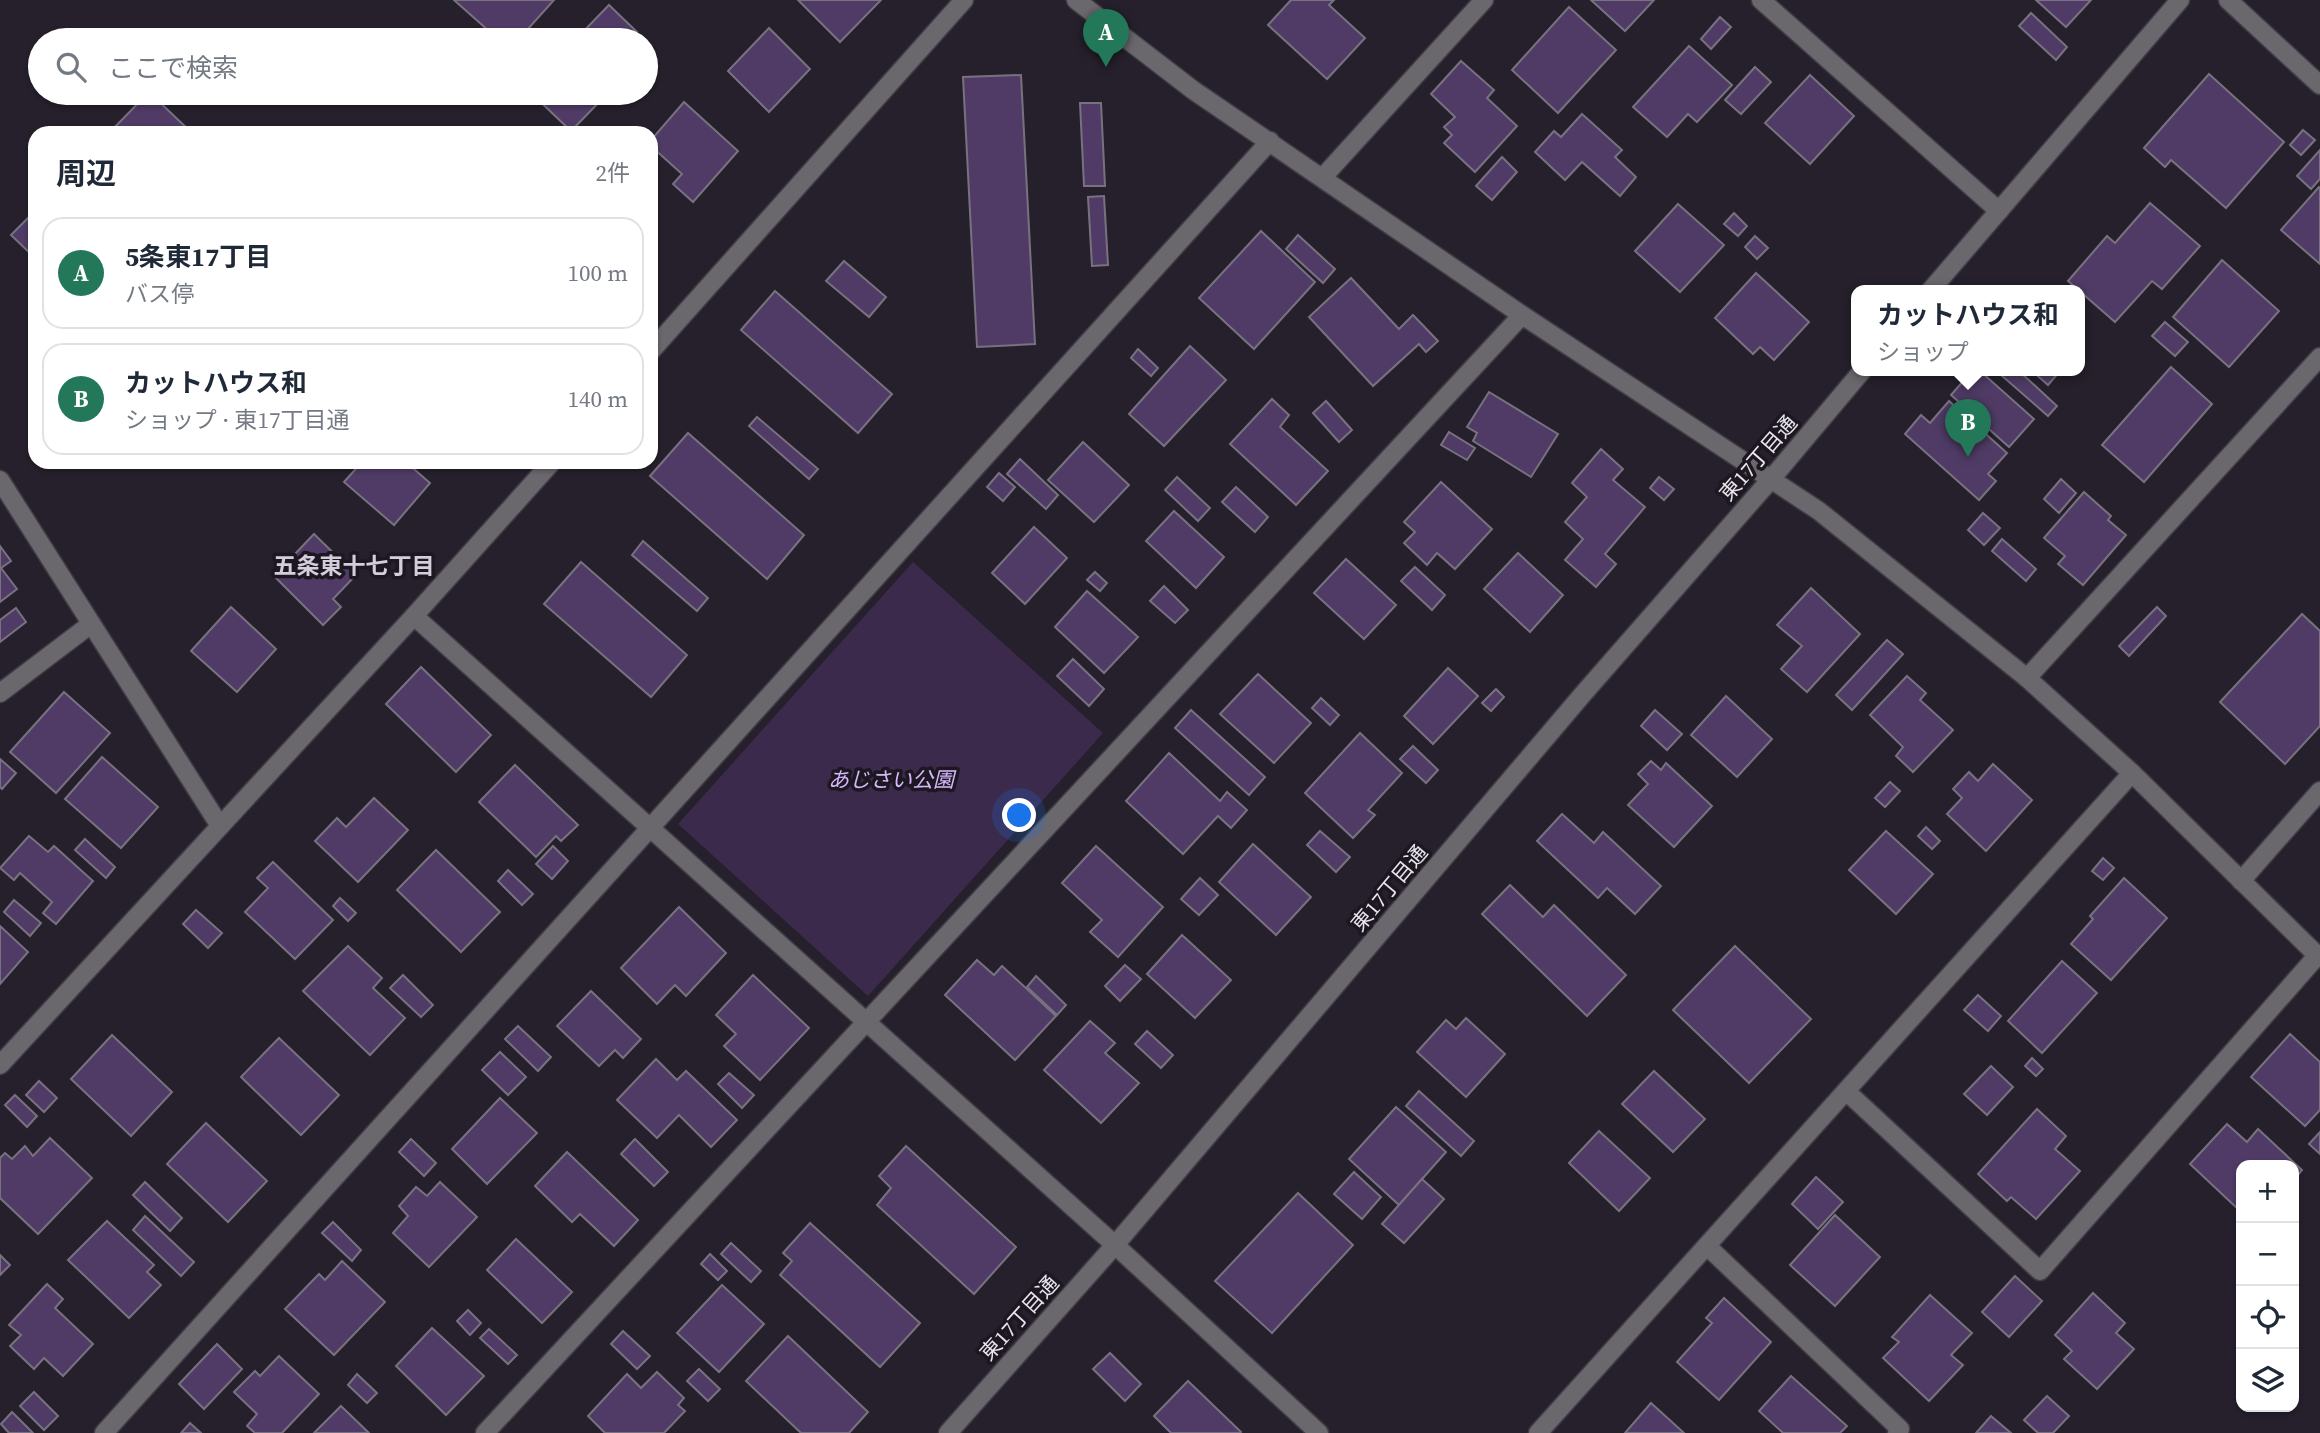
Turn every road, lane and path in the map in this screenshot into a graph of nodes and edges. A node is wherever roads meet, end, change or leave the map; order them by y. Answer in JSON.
{"nodes":[{"id":1,"x":964,"y":0,"type":"edge"},
{"id":2,"x":1076,"y":0,"type":"edge"},
{"id":3,"x":1484,"y":0,"type":"edge"},
{"id":4,"x":1761,"y":0,"type":"edge"},
{"id":5,"x":2180,"y":0,"type":"edge"},
{"id":6,"x":2228,"y":0,"type":"edge"},
{"id":7,"x":2320,"y":85,"type":"edge"},
{"id":8,"x":1270,"y":141,"type":"junction"},
{"id":9,"x":1322,"y":177,"type":"junction"},
{"id":10,"x":1998,"y":211,"type":"junction"},
{"id":11,"x":1935,"y":285,"type":"edge"},
{"id":12,"x":1522,"y":315,"type":"junction"},
{"id":13,"x":658,"y":343,"type":"edge"},
{"id":14,"x":2320,"y":357,"type":"edge"},
{"id":15,"x":1858,"y":376,"type":"edge"},
{"id":16,"x":546,"y":469,"type":"edge"},
{"id":17,"x":1772,"y":478,"type":"junction"},
{"id":18,"x":0,"y":480,"type":"edge"},
{"id":19,"x":414,"y":616,"type":"junction"},
{"id":20,"x":91,"y":624,"type":"junction"},
{"id":21,"x":2027,"y":678,"type":"junction"},
{"id":22,"x":0,"y":693,"type":"edge"},
{"id":23,"x":2132,"y":773,"type":"junction"},
{"id":24,"x":2320,"y":791,"type":"edge"},
{"id":25,"x":220,"y":827,"type":"junction"},
{"id":26,"x":649,"y":827,"type":"junction"},
{"id":27,"x":2241,"y":881,"type":"junction"},
{"id":28,"x":2319,"y":957,"type":"edge"},
{"id":29,"x":866,"y":1021,"type":"junction"},
{"id":30,"x":0,"y":1065,"type":"edge"},
{"id":31,"x":1846,"y":1091,"type":"junction"},
{"id":32,"x":1115,"y":1245,"type":"junction"},
{"id":33,"x":1707,"y":1245,"type":"junction"},
{"id":34,"x":104,"y":1433,"type":"edge"},
{"id":35,"x":485,"y":1433,"type":"edge"},
{"id":36,"x":948,"y":1433,"type":"edge"},
{"id":37,"x":1319,"y":1433,"type":"edge"},
{"id":38,"x":1538,"y":1433,"type":"edge"},
{"id":39,"x":1897,"y":1433,"type":"edge"}],
"edges":[{"from":1,"to":13,"type":"street"},
{"from":2,"to":8,"type":"street"},
{"from":3,"to":9,"type":"street"},
{"from":4,"to":10,"type":"street"},
{"from":5,"to":10,"type":"street"},
{"from":6,"to":7,"type":"street"},
{"from":8,"to":9,"type":"street"},
{"from":8,"to":26,"type":"street"},
{"from":9,"to":12,"type":"street"},
{"from":10,"to":11,"type":"street"},
{"from":12,"to":17,"type":"street"},
{"from":12,"to":29,"type":"street"},
{"from":14,"to":21,"type":"street"},
{"from":15,"to":17,"type":"street","name":"東17丁目通"},
{"from":16,"to":19,"type":"street"},
{"from":17,"to":21,"type":"street"},
{"from":17,"to":32,"type":"street","name":"東17丁目通"},
{"from":18,"to":20,"type":"street"},
{"from":19,"to":25,"type":"street"},
{"from":19,"to":26,"type":"street"},
{"from":20,"to":22,"type":"street"},
{"from":20,"to":25,"type":"street"},
{"from":21,"to":23,"type":"street"},
{"from":23,"to":27,"type":"street"},
{"from":23,"to":31,"type":"street"},
{"from":24,"to":27,"type":"street"},
{"from":25,"to":30,"type":"street"},
{"from":26,"to":29,"type":"street"},
{"from":26,"to":34,"type":"street"},
{"from":27,"to":28,"type":"street"},
{"from":28,"to":31,"type":"street"},
{"from":29,"to":32,"type":"street"},
{"from":29,"to":35,"type":"street"},
{"from":31,"to":33,"type":"street"},
{"from":32,"to":36,"type":"street","name":"東17丁目通"},
{"from":32,"to":37,"type":"street"},
{"from":33,"to":38,"type":"street"},
{"from":33,"to":39,"type":"street"}]}
